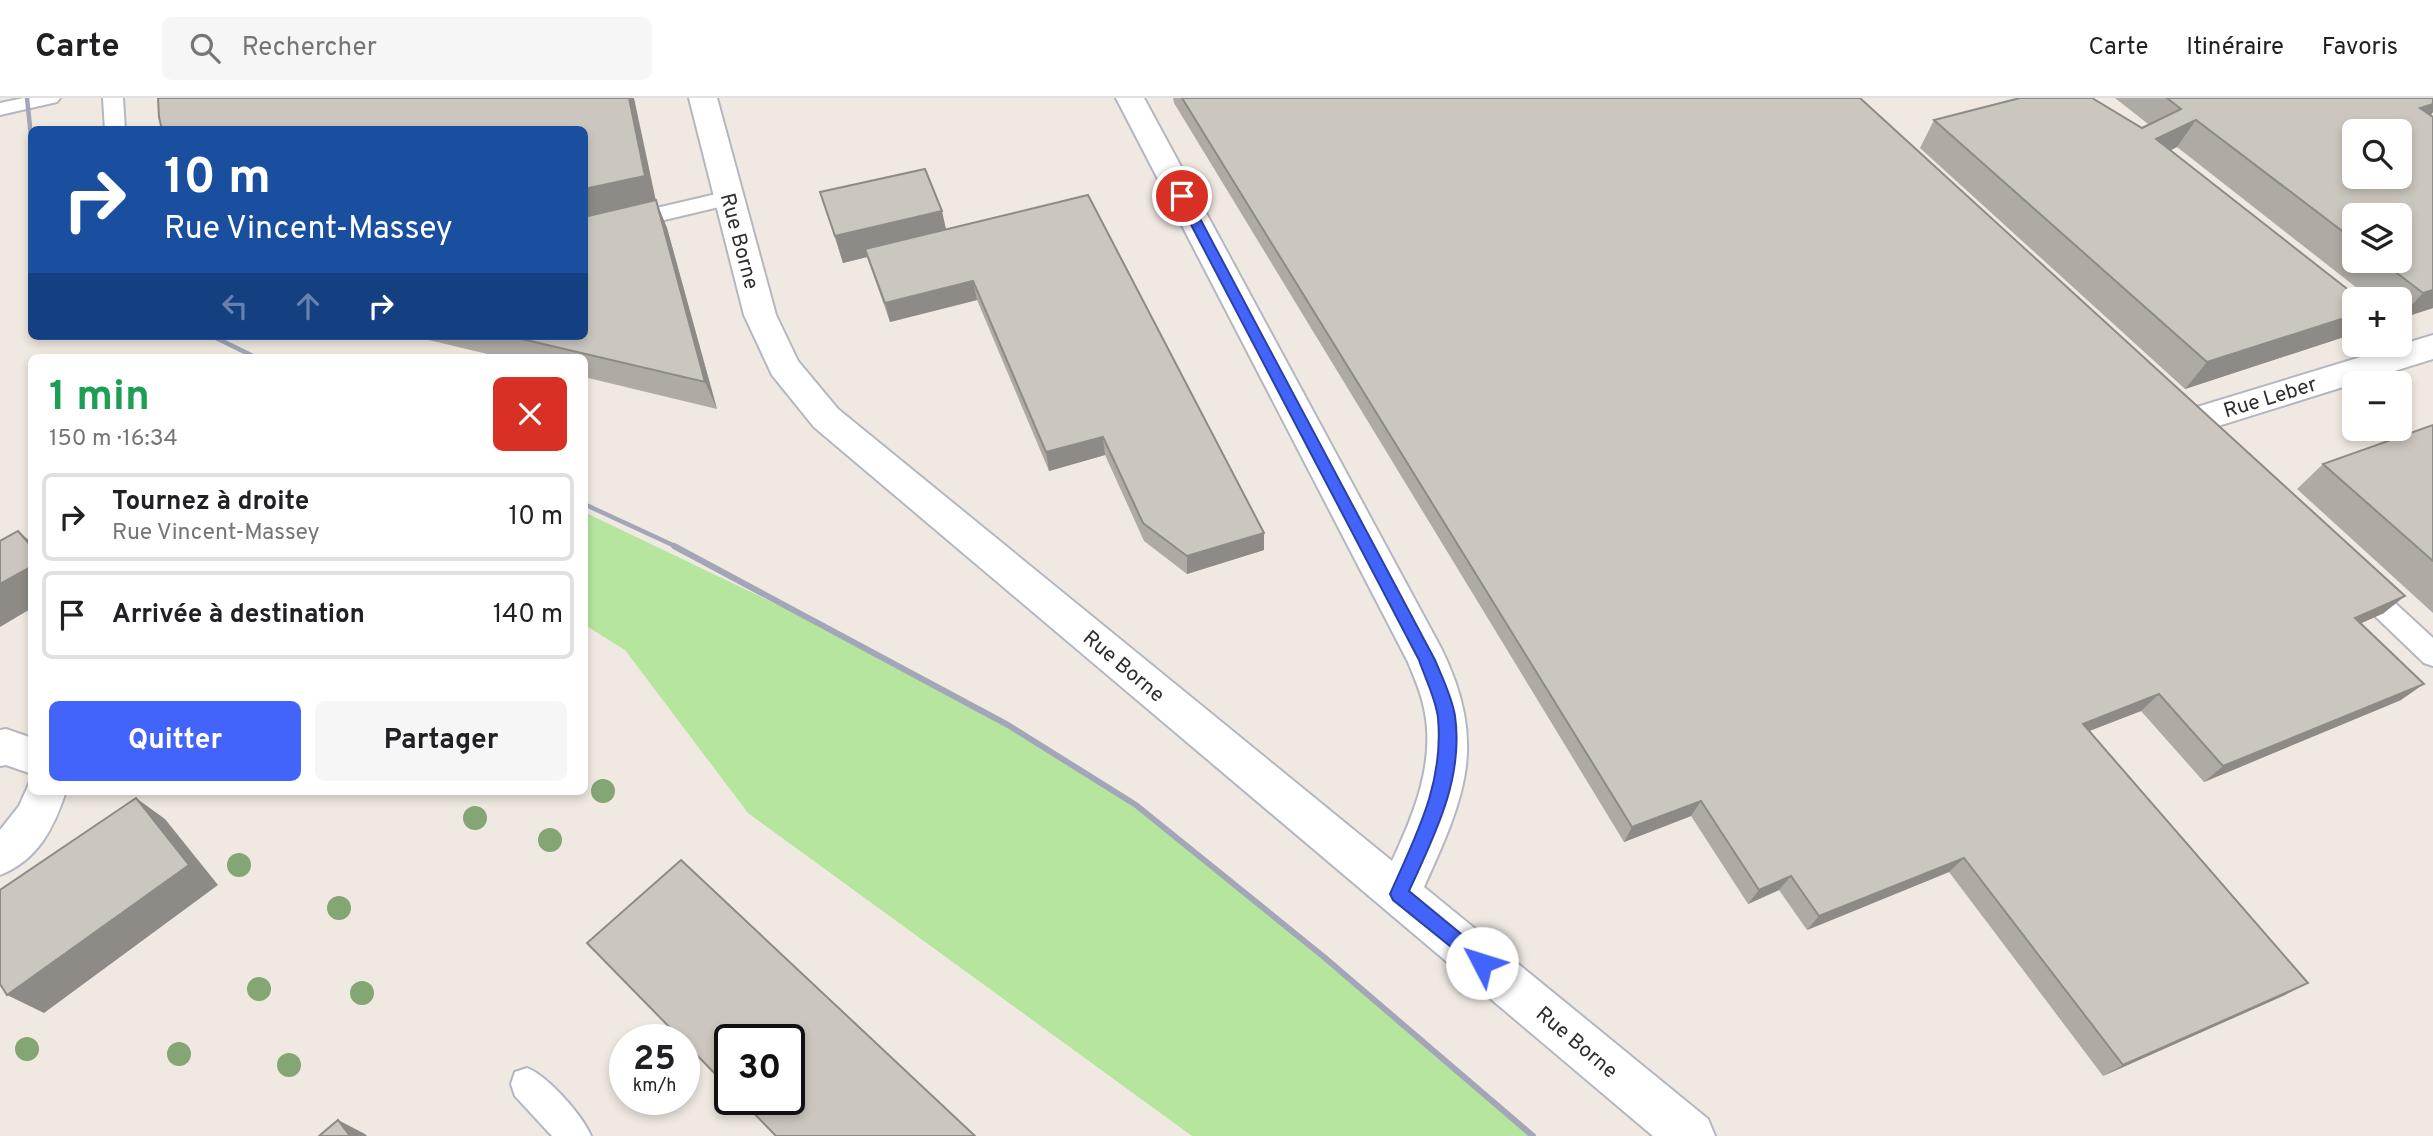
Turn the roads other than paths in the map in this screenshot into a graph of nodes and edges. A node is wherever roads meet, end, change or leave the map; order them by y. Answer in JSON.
{"nodes":[{"id":1,"x":50,"y":98,"type":"edge"},
{"id":2,"x":113,"y":98,"type":"edge"},
{"id":3,"x":703,"y":98,"type":"edge"},
{"id":4,"x":1130,"y":98,"type":"edge"},
{"id":5,"x":0,"y":109,"type":"edge"},
{"id":6,"x":115,"y":126,"type":"edge"},
{"id":7,"x":729,"y":198,"type":"junction"},
{"id":8,"x":588,"y":231,"type":"edge"},
{"id":9,"x":2433,"y":347,"type":"edge"},
{"id":10,"x":2186,"y":423,"type":"edge"},
{"id":11,"x":2344,"y":572,"type":"edge"},
{"id":12,"x":2433,"y":655,"type":"edge"},
{"id":13,"x":0,"y":748,"type":"edge"},
{"id":14,"x":28,"y":755,"type":"edge"},
{"id":15,"x":44,"y":795,"type":"edge"},
{"id":16,"x":0,"y":855,"type":"edge"},
{"id":17,"x":1399,"y":894,"type":"junction"},
{"id":18,"x":527,"y":1084,"type":"dead end"},
{"id":19,"x":574,"y":1136,"type":"edge"},
{"id":20,"x":1690,"y":1136,"type":"edge"}],
"edges":[{"from":1,"to":5,"type":"lane"},
{"from":2,"to":6,"type":"lane"},
{"from":3,"to":7,"type":"street","name":"Rue Borne"},
{"from":4,"to":17,"type":"street"},
{"from":7,"to":8,"type":"lane"},
{"from":7,"to":17,"type":"street","name":"Rue Borne"},
{"from":9,"to":10,"type":"street","name":"Rue Leber"},
{"from":11,"to":12,"type":"lane"},
{"from":13,"to":14,"type":"street"},
{"from":15,"to":16,"type":"street"},
{"from":17,"to":20,"type":"street","name":"Rue Borne"},
{"from":18,"to":19,"type":"lane"}]}
